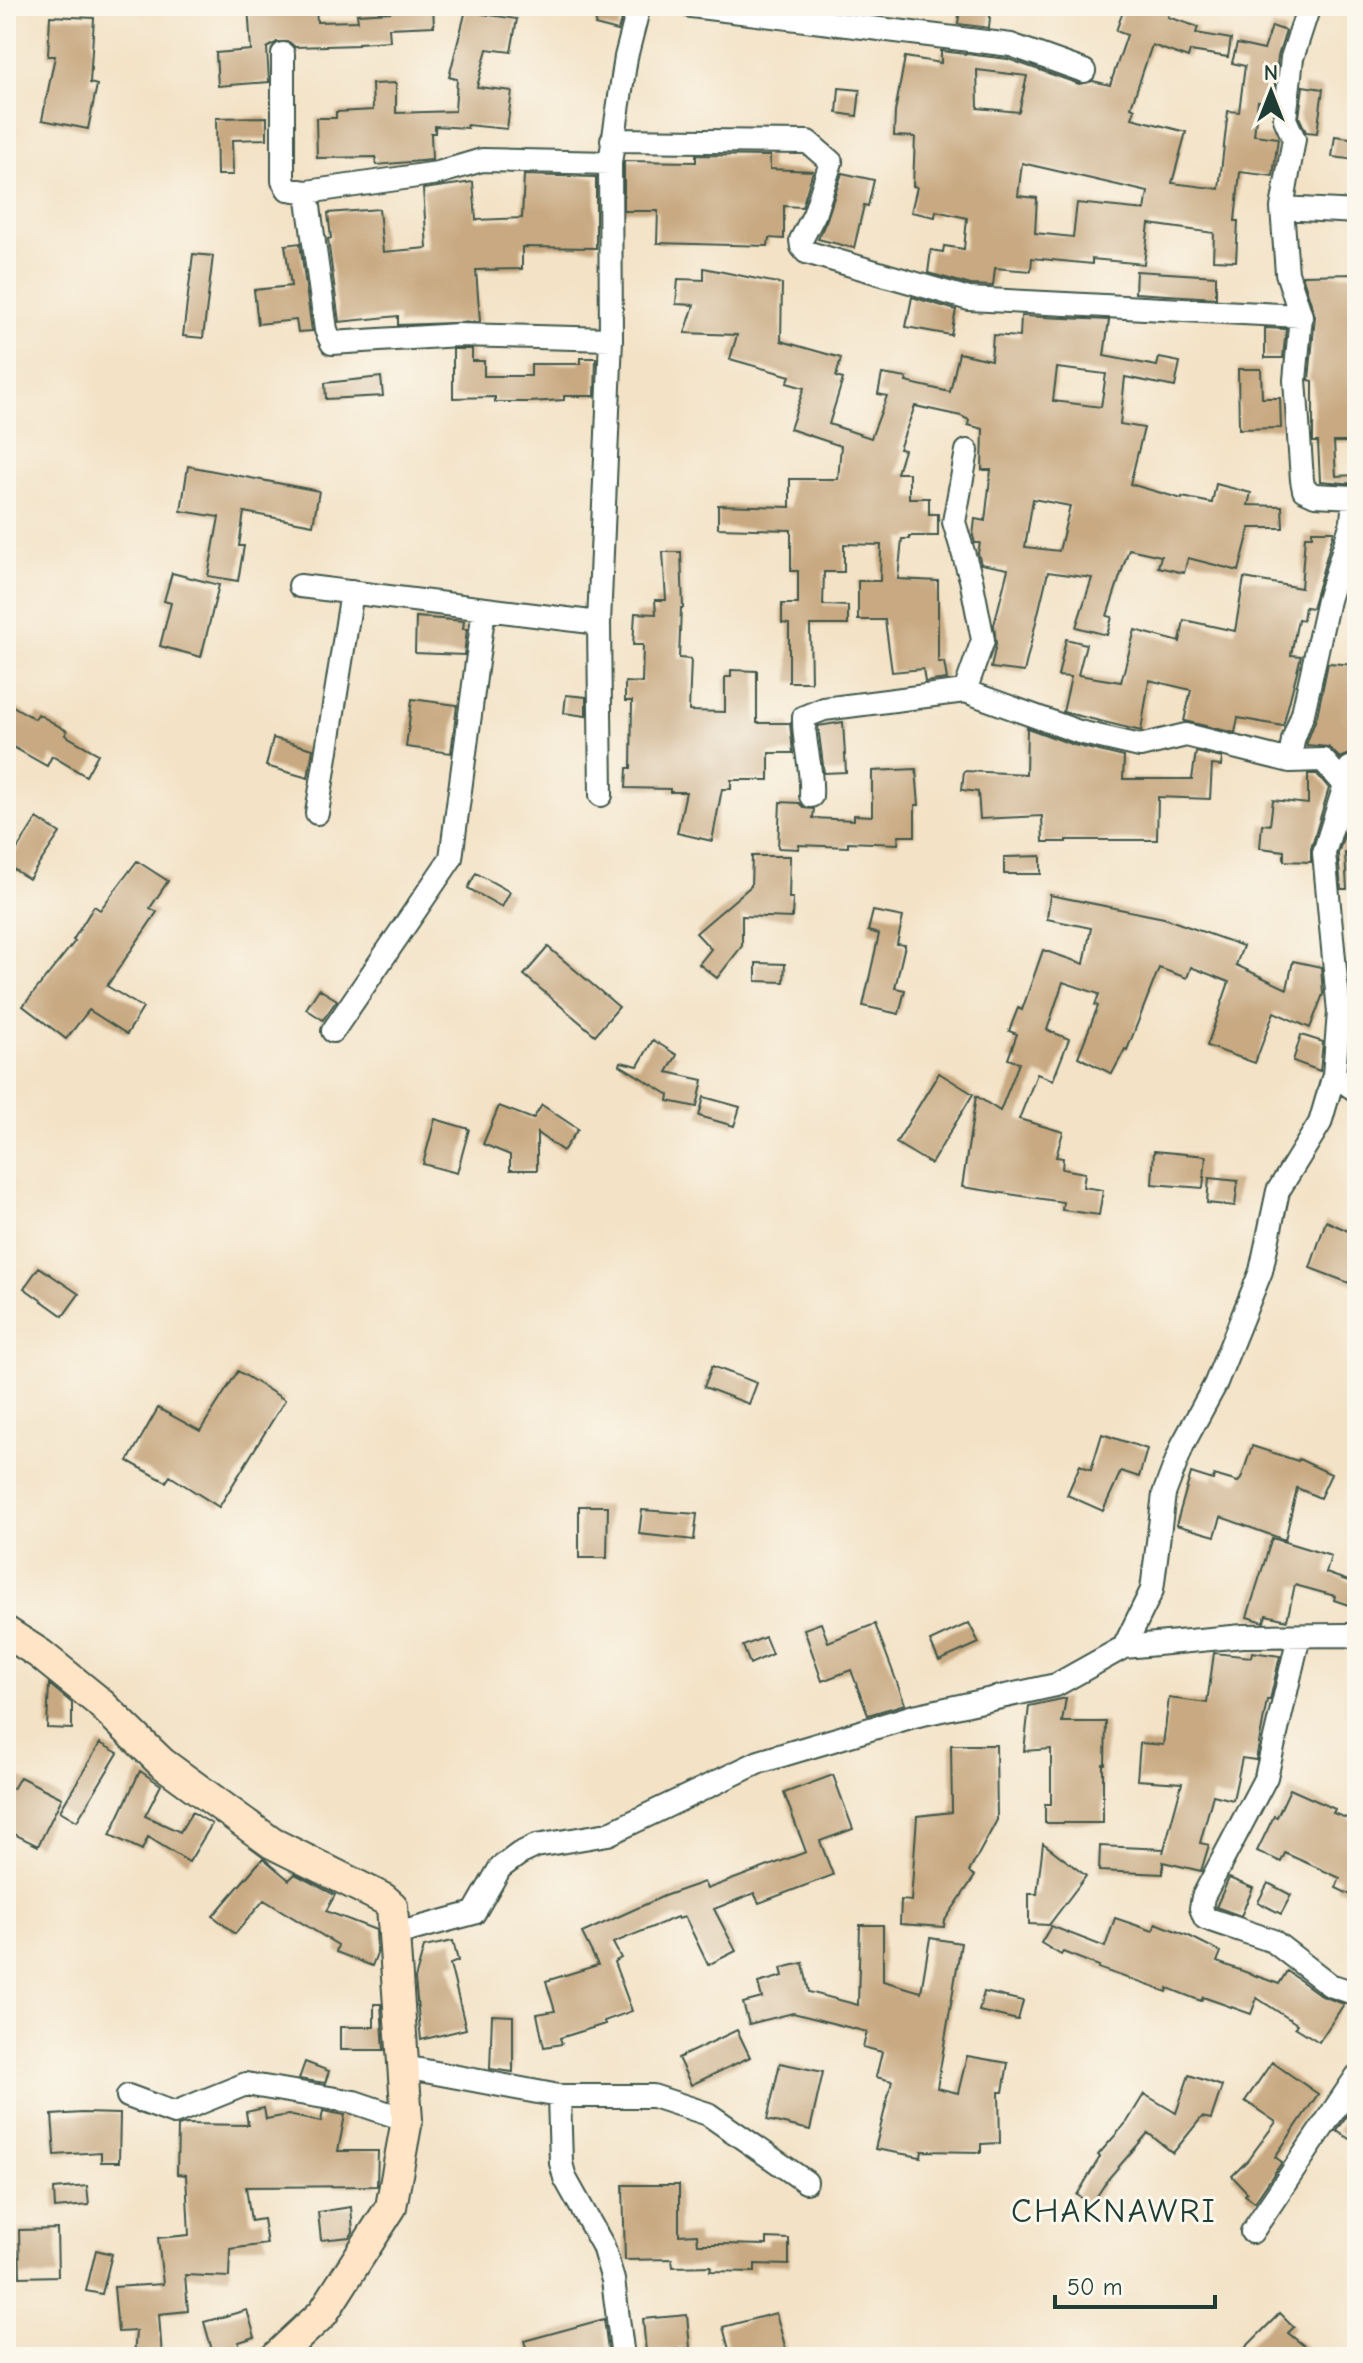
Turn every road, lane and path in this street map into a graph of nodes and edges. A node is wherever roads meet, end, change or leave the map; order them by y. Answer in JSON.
{"nodes":[{"id":1,"x":639,"y":6,"type":"edge"},
{"id":2,"x":691,"y":6,"type":"edge"},
{"id":3,"x":1309,"y":6,"type":"edge"},
{"id":4,"x":283,"y":54,"type":"dead end"},
{"id":5,"x":1084,"y":71,"type":"dead end"},
{"id":6,"x":612,"y":140,"type":"junction"},
{"id":7,"x":610,"y":163,"type":"junction"},
{"id":8,"x":307,"y":192,"type":"junction"},
{"id":9,"x":1282,"y":208,"type":"junction"},
{"id":10,"x":1357,"y":212,"type":"edge"},
{"id":11,"x":1301,"y":316,"type":"junction"},
{"id":12,"x":611,"y":339,"type":"junction"},
{"id":13,"x":967,"y":451,"type":"dead end"},
{"id":14,"x":1356,"y":497,"type":"edge"},
{"id":15,"x":300,"y":586,"type":"dead end"},
{"id":16,"x":352,"y":592,"type":"junction"},
{"id":17,"x":484,"y":609,"type":"junction"},
{"id":18,"x":599,"y":623,"type":"junction"},
{"id":19,"x":965,"y":691,"type":"junction"},
{"id":20,"x":1290,"y":761,"type":"junction"},
{"id":21,"x":1357,"y":765,"type":"edge"},
{"id":22,"x":1345,"y":785,"type":"junction"},
{"id":23,"x":601,"y":795,"type":"dead end"},
{"id":24,"x":811,"y":796,"type":"dead end"},
{"id":25,"x":317,"y":813,"type":"dead end"},
{"id":26,"x":333,"y":1031,"type":"dead end"},
{"id":27,"x":1334,"y":1075,"type":"junction"},
{"id":28,"x":1357,"y":1091,"type":"edge"},
{"id":29,"x":6,"y":1632,"type":"edge"},
{"id":30,"x":1299,"y":1636,"type":"junction"},
{"id":31,"x":1357,"y":1638,"type":"edge"},
{"id":32,"x":1124,"y":1647,"type":"junction"},
{"id":33,"x":396,"y":1934,"type":"junction"},
{"id":34,"x":1357,"y":1994,"type":"edge"},
{"id":35,"x":404,"y":2067,"type":"junction"},
{"id":36,"x":1357,"y":2076,"type":"edge"},
{"id":37,"x":128,"y":2096,"type":"dead end"},
{"id":38,"x":559,"y":2096,"type":"junction"},
{"id":39,"x":407,"y":2120,"type":"junction"},
{"id":40,"x":806,"y":2182,"type":"dead end"},
{"id":41,"x":1252,"y":2232,"type":"dead end"},
{"id":42,"x":276,"y":2357,"type":"edge"},
{"id":43,"x":623,"y":2357,"type":"edge"}],
"edges":[{"from":1,"to":6,"type":"street"},
{"from":2,"to":5,"type":"street"},
{"from":3,"to":9,"type":"street"},
{"from":4,"to":8,"type":"street"},
{"from":6,"to":7,"type":"street"},
{"from":6,"to":11,"type":"street"},
{"from":7,"to":8,"type":"street"},
{"from":7,"to":12,"type":"street"},
{"from":8,"to":12,"type":"street"},
{"from":9,"to":10,"type":"street"},
{"from":9,"to":11,"type":"street"},
{"from":11,"to":14,"type":"street"},
{"from":12,"to":18,"type":"street"},
{"from":13,"to":19,"type":"street"},
{"from":14,"to":20,"type":"street"},
{"from":15,"to":16,"type":"street"},
{"from":16,"to":17,"type":"street"},
{"from":16,"to":25,"type":"street"},
{"from":17,"to":18,"type":"street"},
{"from":17,"to":26,"type":"street"},
{"from":18,"to":23,"type":"street"},
{"from":19,"to":20,"type":"street"},
{"from":19,"to":24,"type":"street"},
{"from":20,"to":22,"type":"street"},
{"from":21,"to":22,"type":"street"},
{"from":22,"to":27,"type":"street"},
{"from":27,"to":28,"type":"street"},
{"from":27,"to":32,"type":"street"},
{"from":29,"to":33,"type":"street"},
{"from":30,"to":31,"type":"street"},
{"from":30,"to":32,"type":"street"},
{"from":30,"to":34,"type":"street"},
{"from":32,"to":33,"type":"street"},
{"from":33,"to":35,"type":"street"},
{"from":35,"to":38,"type":"street"},
{"from":35,"to":39,"type":"street"},
{"from":36,"to":41,"type":"street"},
{"from":37,"to":39,"type":"street"},
{"from":38,"to":40,"type":"street"},
{"from":38,"to":43,"type":"street"},
{"from":39,"to":42,"type":"street"}]}
